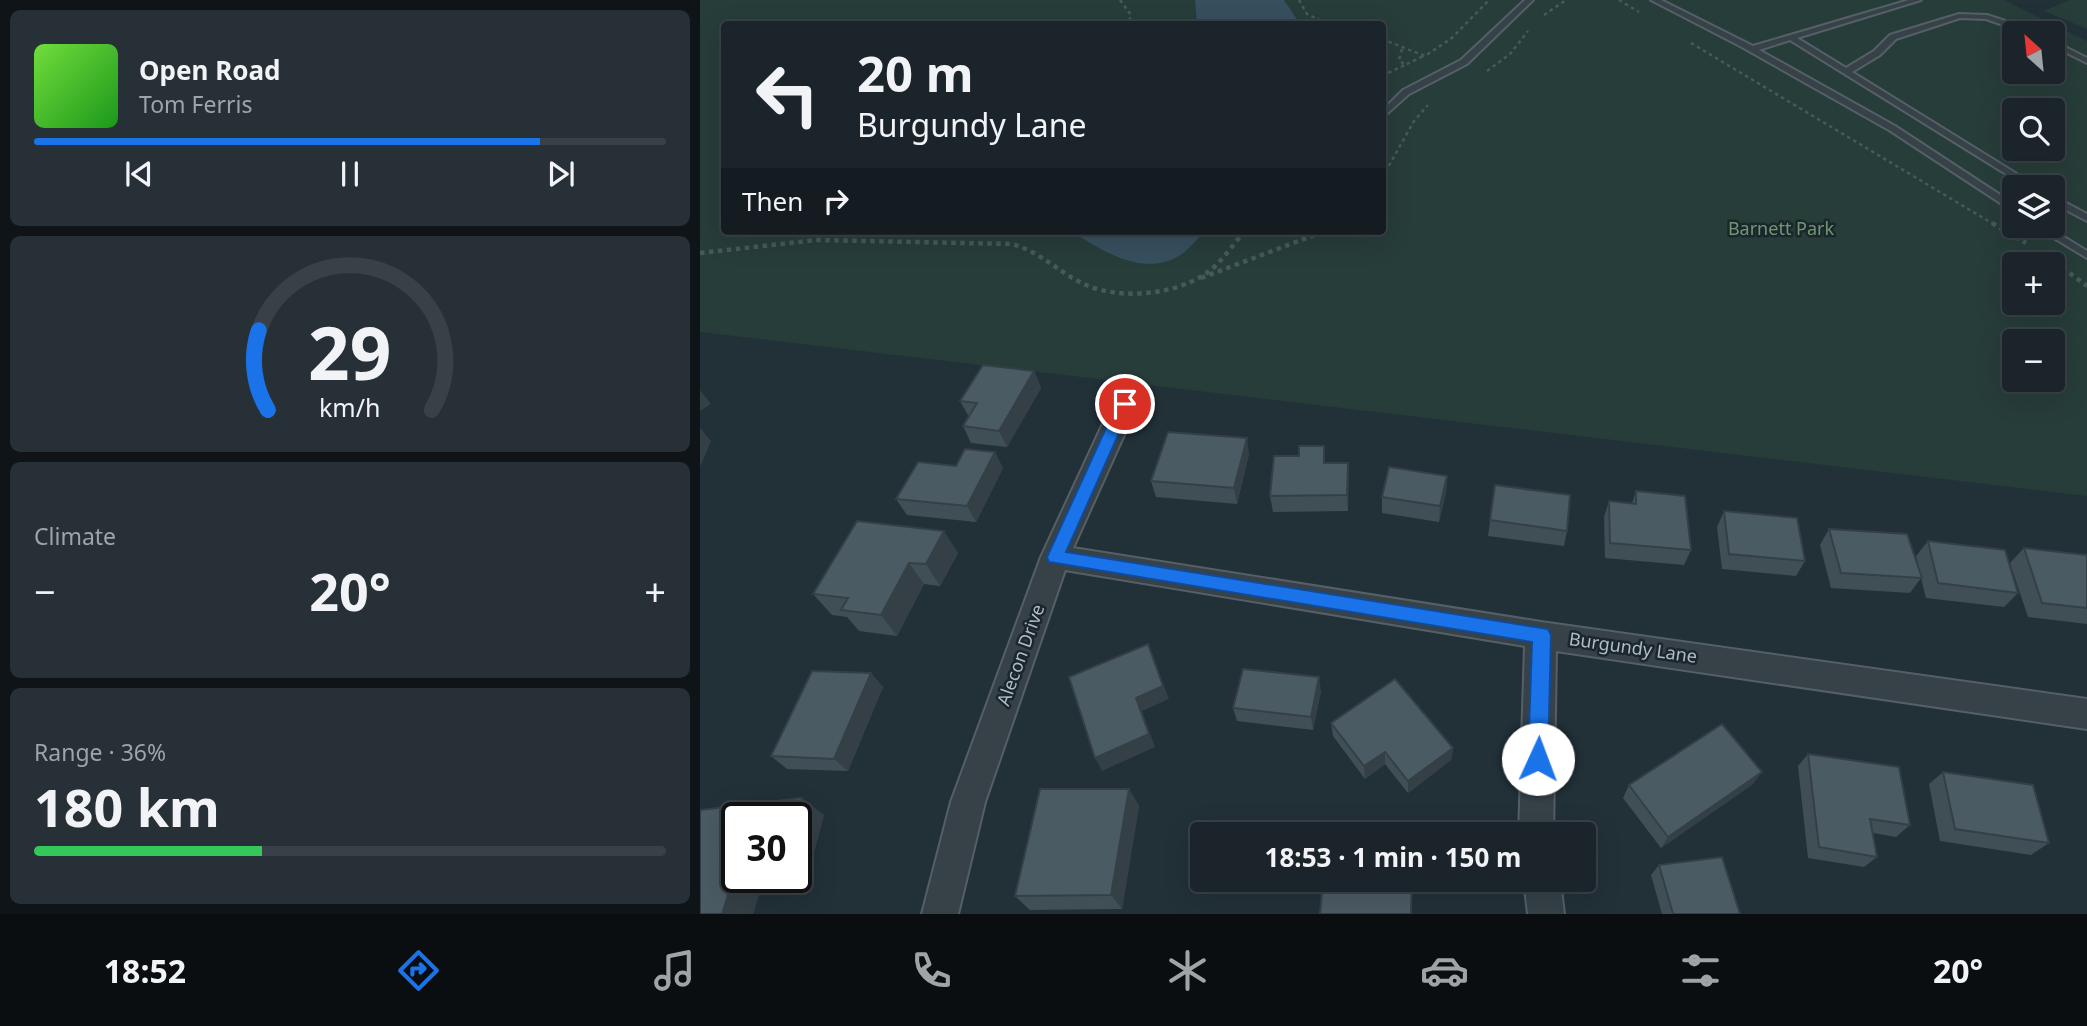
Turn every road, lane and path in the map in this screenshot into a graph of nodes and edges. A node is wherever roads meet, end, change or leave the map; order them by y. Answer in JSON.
{"nodes":[{"id":1,"x":1121,"y":0,"type":"edge"},
{"id":2,"x":1299,"y":0,"type":"edge"},
{"id":3,"x":1489,"y":0,"type":"edge"},
{"id":4,"x":1529,"y":0,"type":"edge"},
{"id":5,"x":1619,"y":0,"type":"edge"},
{"id":6,"x":1655,"y":0,"type":"edge"},
{"id":7,"x":1917,"y":0,"type":"edge"},
{"id":8,"x":1642,"y":14,"type":"dead end"},
{"id":9,"x":1129,"y":21,"type":"edge"},
{"id":10,"x":1322,"y":21,"type":"edge"},
{"id":11,"x":2002,"y":22,"type":"edge"},
{"id":12,"x":1790,"y":37,"type":"junction"},
{"id":13,"x":1386,"y":41,"type":"edge"},
{"id":14,"x":1689,"y":41,"type":"dead end"},
{"id":15,"x":1402,"y":49,"type":"junction"},
{"id":16,"x":1752,"y":49,"type":"junction"},
{"id":17,"x":2065,"y":49,"type":"edge"},
{"id":18,"x":1425,"y":56,"type":"junction"},
{"id":19,"x":2087,"y":61,"type":"edge"},
{"id":20,"x":1405,"y":65,"type":"junction"},
{"id":21,"x":1845,"y":72,"type":"junction"},
{"id":22,"x":1386,"y":74,"type":"edge"},
{"id":23,"x":1386,"y":112,"type":"edge"},
{"id":24,"x":2013,"y":175,"type":"edge"},
{"id":25,"x":2002,"y":200,"type":"edge"},
{"id":26,"x":2065,"y":206,"type":"edge"},
{"id":27,"x":2087,"y":218,"type":"edge"},
{"id":28,"x":1241,"y":235,"type":"edge"},
{"id":29,"x":1314,"y":235,"type":"edge"},
{"id":30,"x":2059,"y":238,"type":"edge"},
{"id":31,"x":2031,"y":246,"type":"dead end"},
{"id":32,"x":2040,"y":251,"type":"dead end"},
{"id":33,"x":700,"y":253,"type":"edge"},
{"id":34,"x":2087,"y":255,"type":"edge"},
{"id":35,"x":1180,"y":285,"type":"junction"},
{"id":36,"x":2087,"y":286,"type":"edge"},
{"id":37,"x":1125,"y":404,"type":"dead end"},
{"id":38,"x":1055,"y":557,"type":"junction"},
{"id":39,"x":1541,"y":635,"type":"junction"},
{"id":40,"x":2085,"y":717,"type":"edge"},
{"id":41,"x":1536,"y":822,"type":"edge"},
{"id":42,"x":1543,"y":892,"type":"edge"},
{"id":43,"x":940,"y":914,"type":"edge"},
{"id":44,"x":1546,"y":914,"type":"edge"}],
"edges":[{"from":1,"to":9,"type":"path"},
{"from":2,"to":10,"type":"path"},
{"from":3,"to":18,"type":"path"},
{"from":4,"to":23,"type":"lane"},
{"from":5,"to":8,"type":"path"},
{"from":6,"to":16,"type":"lane"},
{"from":7,"to":12,"type":"lane"},
{"from":11,"to":21,"type":"lane"},
{"from":12,"to":16,"type":"lane"},
{"from":12,"to":21,"type":"lane"},
{"from":13,"to":15,"type":"path"},
{"from":14,"to":31,"type":"path"},
{"from":15,"to":18,"type":"path"},
{"from":15,"to":20,"type":"path"},
{"from":16,"to":25,"type":"lane"},
{"from":17,"to":19,"type":"lane"},
{"from":18,"to":20,"type":"path"},
{"from":20,"to":22,"type":"path"},
{"from":21,"to":24,"type":"lane"},
{"from":26,"to":27,"type":"lane"},
{"from":28,"to":35,"type":"path"},
{"from":29,"to":35,"type":"path"},
{"from":30,"to":34,"type":"lane"},
{"from":32,"to":36,"type":"path"},
{"from":33,"to":35,"type":"path"},
{"from":37,"to":38,"type":"street","name":"Alecon Drive"},
{"from":38,"to":39,"type":"street","name":"Burgundy Lane"},
{"from":38,"to":43,"type":"street","name":"Alecon Drive"},
{"from":39,"to":40,"type":"street","name":"Burgundy Lane"},
{"from":39,"to":41,"type":"street"},
{"from":42,"to":44,"type":"street"}]}
